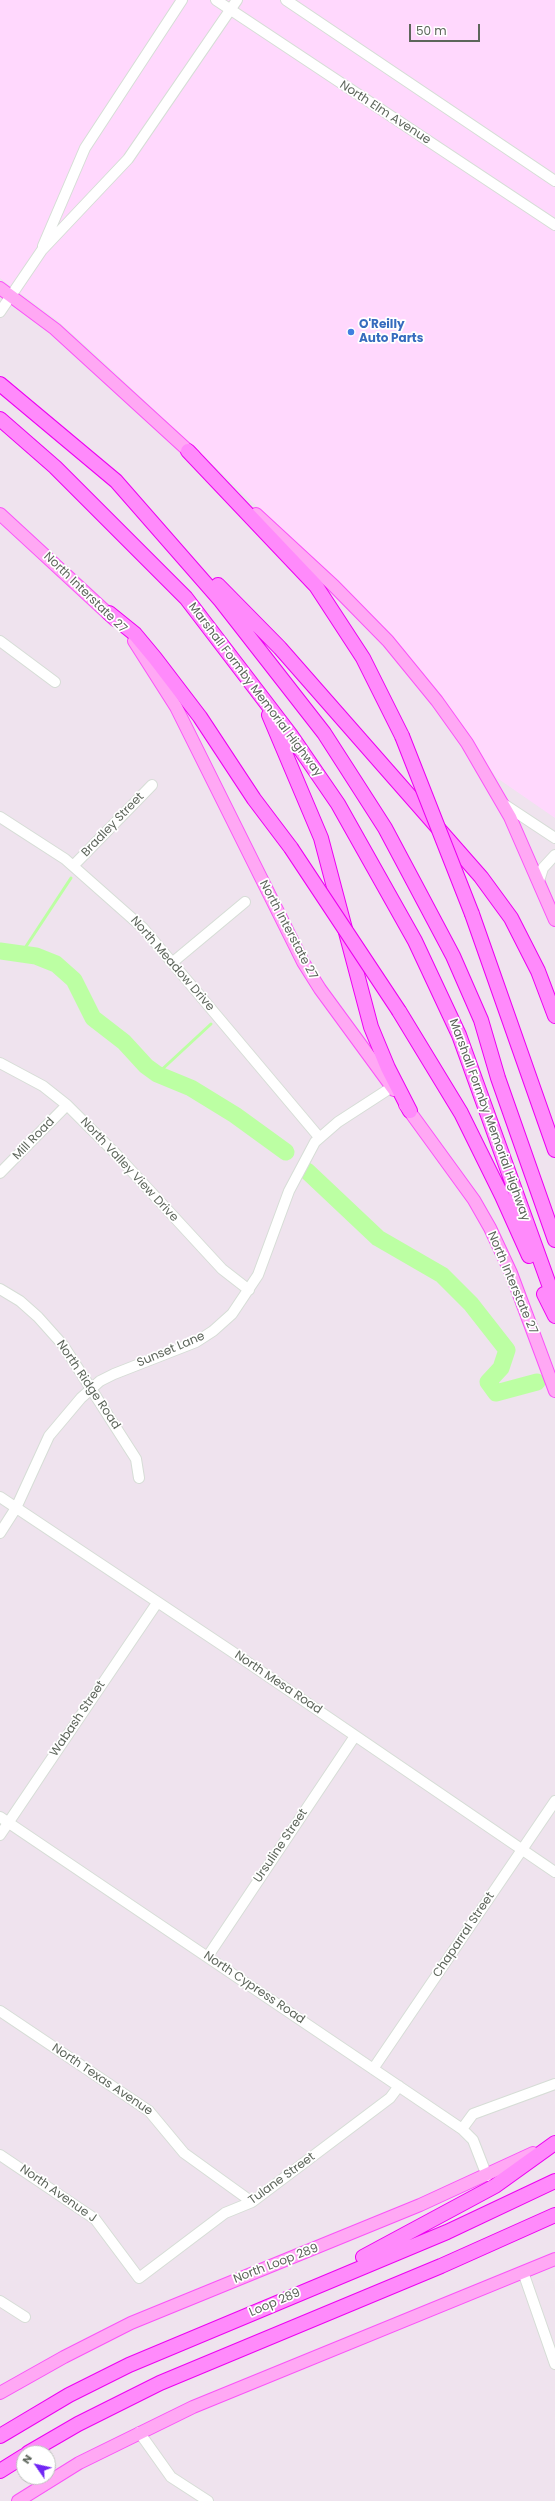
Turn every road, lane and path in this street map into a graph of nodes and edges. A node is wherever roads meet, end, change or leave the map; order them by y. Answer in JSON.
{"nodes":[{"id":1,"x":182,"y":0,"type":"edge"},
{"id":2,"x":216,"y":0,"type":"edge"},
{"id":3,"x":237,"y":0,"type":"edge"},
{"id":4,"x":286,"y":0,"type":"edge"},
{"id":5,"x":231,"y":10,"type":"junction"},
{"id":6,"x":555,"y":181,"type":"edge"},
{"id":7,"x":555,"y":225,"type":"edge"},
{"id":8,"x":42,"y":250,"type":"junction"},
{"id":9,"x":0,"y":288,"type":"edge"},
{"id":10,"x":11,"y":295,"type":"junction"},
{"id":11,"x":0,"y":312,"type":"edge"},
{"id":12,"x":0,"y":384,"type":"edge"},
{"id":13,"x":0,"y":419,"type":"edge"},
{"id":14,"x":188,"y":451,"type":"junction"},
{"id":15,"x":116,"y":481,"type":"junction"},
{"id":16,"x":0,"y":514,"type":"edge"},
{"id":17,"x":109,"y":613,"type":"junction"},
{"id":18,"x":0,"y":641,"type":"edge"},
{"id":19,"x":55,"y":682,"type":"dead end"},
{"id":20,"x":262,"y":698,"type":"junction"},
{"id":21,"x":152,"y":785,"type":"dead end"},
{"id":22,"x":502,"y":803,"type":"junction"},
{"id":23,"x":0,"y":817,"type":"edge"},
{"id":24,"x":555,"y":838,"type":"edge"},
{"id":25,"x":555,"y":855,"type":"edge"},
{"id":26,"x":73,"y":866,"type":"junction"},
{"id":27,"x":539,"y":880,"type":"junction"},
{"id":28,"x":245,"y":902,"type":"dead end"},
{"id":29,"x":555,"y":920,"type":"edge"},
{"id":30,"x":173,"y":962,"type":"junction"},
{"id":31,"x":555,"y":1016,"type":"edge"},
{"id":32,"x":0,"y":1063,"type":"edge"},
{"id":33,"x":392,"y":1087,"type":"junction"},
{"id":34,"x":67,"y":1105,"type":"junction"},
{"id":35,"x":410,"y":1111,"type":"junction"},
{"id":36,"x":319,"y":1138,"type":"junction"},
{"id":37,"x":555,"y":1150,"type":"edge"},
{"id":38,"x":0,"y":1173,"type":"edge"},
{"id":39,"x":555,"y":1240,"type":"edge"},
{"id":40,"x":0,"y":1289,"type":"edge"},
{"id":41,"x":249,"y":1290,"type":"junction"},
{"id":42,"x":555,"y":1301,"type":"edge"},
{"id":43,"x":555,"y":1316,"type":"edge"},
{"id":44,"x":90,"y":1389,"type":"junction"},
{"id":45,"x":555,"y":1391,"type":"edge"},
{"id":46,"x":139,"y":1478,"type":"dead end"},
{"id":47,"x":0,"y":1497,"type":"edge"},
{"id":48,"x":16,"y":1508,"type":"junction"},
{"id":49,"x":0,"y":1533,"type":"edge"},
{"id":50,"x":157,"y":1603,"type":"junction"},
{"id":51,"x":355,"y":1736,"type":"junction"},
{"id":52,"x":555,"y":1801,"type":"edge"},
{"id":53,"x":0,"y":1817,"type":"edge"},
{"id":54,"x":9,"y":1822,"type":"junction"},
{"id":55,"x":0,"y":1835,"type":"edge"},
{"id":56,"x":522,"y":1850,"type":"junction"},
{"id":57,"x":555,"y":1872,"type":"edge"},
{"id":58,"x":208,"y":1956,"type":"junction"},
{"id":59,"x":0,"y":2011,"type":"edge"},
{"id":60,"x":373,"y":2069,"type":"junction"},
{"id":61,"x":555,"y":2084,"type":"edge"},
{"id":62,"x":399,"y":2086,"type":"junction"},
{"id":63,"x":462,"y":2129,"type":"junction"},
{"id":64,"x":555,"y":2142,"type":"edge"},
{"id":65,"x":0,"y":2155,"type":"edge"},
{"id":66,"x":487,"y":2176,"type":"junction"},
{"id":67,"x":555,"y":2181,"type":"edge"},
{"id":68,"x":252,"y":2202,"type":"junction"},
{"id":69,"x":555,"y":2215,"type":"edge"},
{"id":70,"x":555,"y":2259,"type":"edge"},
{"id":71,"x":523,"y":2272,"type":"junction"},
{"id":72,"x":139,"y":2278,"type":"joint"},
{"id":73,"x":0,"y":2300,"type":"edge"},
{"id":74,"x":268,"y":2305,"type":"junction"},
{"id":75,"x":24,"y":2317,"type":"dead end"},
{"id":76,"x":555,"y":2364,"type":"edge"},
{"id":77,"x":0,"y":2393,"type":"edge"},
{"id":78,"x":139,"y":2432,"type":"junction"},
{"id":79,"x":0,"y":2436,"type":"edge"},
{"id":80,"x":42,"y":2445,"type":"edge"},
{"id":81,"x":16,"y":2461,"type":"edge"},
{"id":82,"x":0,"y":2471,"type":"edge"},
{"id":83,"x":18,"y":2501,"type":"edge"},
{"id":84,"x":208,"y":2501,"type":"edge"}],
"edges":[{"from":1,"to":8,"type":"street"},
{"from":2,"to":5,"type":"street","name":"North Elm Avenue"},
{"from":3,"to":5,"type":"street"},
{"from":4,"to":6,"type":"street"},
{"from":5,"to":7,"type":"street","name":"North Elm Avenue"},
{"from":5,"to":8,"type":"street"},
{"from":8,"to":10,"type":"street"},
{"from":9,"to":10,"type":"main road"},
{"from":10,"to":11,"type":"street"},
{"from":10,"to":14,"type":"main road"},
{"from":12,"to":15,"type":"highway","name":"Marshall Formby Memorial Highway"},
{"from":13,"to":20,"type":"highway","name":"Marshall Formby Memorial Highway"},
{"from":14,"to":22,"type":"main road"},
{"from":14,"to":37,"type":"highway","bridge":true},
{"from":15,"to":31,"type":"highway"},
{"from":15,"to":39,"type":"highway","name":"Marshall Formby Memorial Highway"},
{"from":16,"to":17,"type":"main road","name":"North Interstate 27"},
{"from":17,"to":33,"type":"main road","name":"North Interstate 27"},
{"from":17,"to":43,"type":"highway","bridge":true},
{"from":18,"to":19,"type":"street"},
{"from":20,"to":35,"type":"highway"},
{"from":20,"to":42,"type":"highway","name":"Marshall Formby Memorial Highway"},
{"from":21,"to":26,"type":"street","name":"Bradley Street"},
{"from":22,"to":24,"type":"street"},
{"from":22,"to":27,"type":"main road"},
{"from":23,"to":26,"type":"street","name":"North Meadow Drive"},
{"from":25,"to":27,"type":"street"},
{"from":26,"to":30,"type":"street","name":"North Meadow Drive"},
{"from":27,"to":29,"type":"main road"},
{"from":28,"to":30,"type":"street"},
{"from":30,"to":36,"type":"street","name":"North Meadow Drive"},
{"from":32,"to":34,"type":"street","name":"North Valley View Drive"},
{"from":33,"to":35,"type":"main road","name":"North Interstate 27"},
{"from":33,"to":36,"type":"street","name":"Sunset Lane"},
{"from":34,"to":38,"type":"street","name":"Mill Road"},
{"from":34,"to":41,"type":"street","name":"North Valley View Drive"},
{"from":35,"to":45,"type":"main road","name":"North Interstate 27"},
{"from":36,"to":41,"type":"street","name":"Sunset Lane"},
{"from":40,"to":44,"type":"street","name":"North Ridge Road"},
{"from":41,"to":44,"type":"street","name":"Sunset Lane"},
{"from":44,"to":46,"type":"street","name":"North Ridge Road"},
{"from":44,"to":48,"type":"street","name":"Sunset Lane"},
{"from":47,"to":48,"type":"street","name":"North Mesa Road"},
{"from":48,"to":49,"type":"street","name":"Sunset Lane"},
{"from":48,"to":50,"type":"street","name":"North Mesa Road"},
{"from":50,"to":51,"type":"street","name":"North Mesa Road"},
{"from":50,"to":54,"type":"street","name":"Wabash Street"},
{"from":51,"to":56,"type":"street","name":"North Mesa Road"},
{"from":51,"to":58,"type":"street","name":"Ursuline Street"},
{"from":52,"to":56,"type":"street","name":"Chaparral Street"},
{"from":53,"to":54,"type":"street","name":"North Cypress Road"},
{"from":54,"to":55,"type":"street","name":"Wabash Street"},
{"from":54,"to":58,"type":"street","name":"North Cypress Road"},
{"from":56,"to":57,"type":"street","name":"North Mesa Road"},
{"from":56,"to":60,"type":"street","name":"Chaparral Street"},
{"from":58,"to":60,"type":"street","name":"North Cypress Road"},
{"from":59,"to":68,"type":"street","name":"North Texas Avenue"},
{"from":60,"to":62,"type":"street","name":"North Cypress Road"},
{"from":61,"to":63,"type":"street"},
{"from":62,"to":63,"type":"street","name":"North Cypress Road"},
{"from":62,"to":68,"type":"street","name":"Tulane Street"},
{"from":63,"to":66,"type":"street","name":"North Cypress Road"},
{"from":64,"to":66,"type":"main road","name":"North Loop 289"},
{"from":64,"to":74,"type":"highway"},
{"from":65,"to":72,"type":"street","name":"North Avenue J"},
{"from":66,"to":77,"type":"main road","name":"North Loop 289"},
{"from":67,"to":74,"type":"highway","name":"Loop 289"},
{"from":68,"to":72,"type":"street","name":"Tulane Street"},
{"from":69,"to":80,"type":"highway"},
{"from":70,"to":71,"type":"main road"},
{"from":71,"to":76,"type":"street"},
{"from":71,"to":78,"type":"main road"},
{"from":73,"to":75,"type":"street"},
{"from":74,"to":79,"type":"highway","name":"Loop 289"},
{"from":78,"to":83,"type":"main road"},
{"from":78,"to":84,"type":"street"},
{"from":81,"to":82,"type":"highway"}]}
